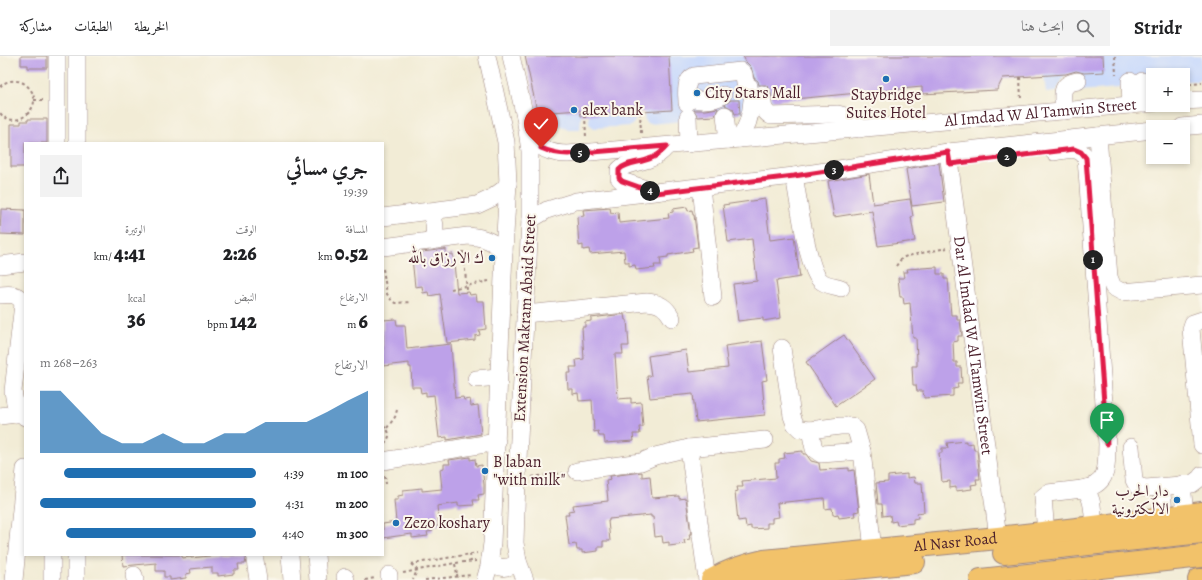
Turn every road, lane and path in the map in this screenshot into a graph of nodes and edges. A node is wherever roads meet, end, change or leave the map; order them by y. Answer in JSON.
{"nodes":[{"id":1,"x":57,"y":56,"type":"edge"},
{"id":2,"x":77,"y":56,"type":"edge"},
{"id":3,"x":488,"y":56,"type":"edge"},
{"id":4,"x":511,"y":56,"type":"edge"},
{"id":5,"x":1115,"y":56,"type":"edge"},
{"id":6,"x":717,"y":74,"type":"junction"},
{"id":7,"x":1020,"y":77,"type":"dead end"},
{"id":8,"x":1130,"y":79,"type":"joint"},
{"id":9,"x":1078,"y":81,"type":"dead end"},
{"id":10,"x":1202,"y":83,"type":"edge"},
{"id":11,"x":1190,"y":84,"type":"edge"},
{"id":12,"x":0,"y":87,"type":"edge"},
{"id":13,"x":754,"y":93,"type":"junction"},
{"id":14,"x":34,"y":100,"type":"junction"},
{"id":15,"x":46,"y":100,"type":"dead end"},
{"id":16,"x":724,"y":104,"type":"junction"},
{"id":17,"x":1143,"y":104,"type":"edge"},
{"id":18,"x":687,"y":105,"type":"junction"},
{"id":19,"x":1064,"y":111,"type":"junction"},
{"id":20,"x":640,"y":112,"type":"dead end"},
{"id":21,"x":0,"y":113,"type":"edge"},
{"id":22,"x":585,"y":115,"type":"dead end"},
{"id":23,"x":1022,"y":115,"type":"junction"},
{"id":24,"x":1201,"y":124,"type":"edge"},
{"id":25,"x":1190,"y":126,"type":"edge"},
{"id":26,"x":860,"y":129,"type":"junction"},
{"id":27,"x":1146,"y":131,"type":"edge"},
{"id":28,"x":528,"y":134,"type":"junction"},
{"id":29,"x":1098,"y":136,"type":"junction"},
{"id":30,"x":734,"y":140,"type":"junction"},
{"id":31,"x":57,"y":142,"type":"edge"},
{"id":32,"x":77,"y":142,"type":"edge"},
{"id":33,"x":689,"y":144,"type":"junction"},
{"id":34,"x":667,"y":146,"type":"junction"},
{"id":35,"x":641,"y":148,"type":"junction"},
{"id":36,"x":586,"y":153,"type":"junction"},
{"id":37,"x":949,"y":158,"type":"junction"},
{"id":38,"x":794,"y":176,"type":"junction"},
{"id":39,"x":508,"y":183,"type":"junction"},
{"id":40,"x":701,"y":187,"type":"junction"},
{"id":41,"x":656,"y":193,"type":"junction"},
{"id":42,"x":428,"y":211,"type":"junction"},
{"id":43,"x":384,"y":217,"type":"edge"},
{"id":44,"x":530,"y":220,"type":"junction"},
{"id":45,"x":461,"y":237,"type":"junction"},
{"id":46,"x":431,"y":241,"type":"junction"},
{"id":47,"x":960,"y":246,"type":"junction"},
{"id":48,"x":384,"y":247,"type":"edge"},
{"id":49,"x":504,"y":252,"type":"junction"},
{"id":50,"x":24,"y":262,"type":"edge"},
{"id":51,"x":0,"y":265,"type":"edge"},
{"id":52,"x":896,"y":266,"type":"dead end"},
{"id":53,"x":384,"y":274,"type":"edge"},
{"id":54,"x":503,"y":278,"type":"junction"},
{"id":55,"x":1202,"y":285,"type":"edge"},
{"id":56,"x":467,"y":286,"type":"junction"},
{"id":57,"x":451,"y":288,"type":"dead end"},
{"id":58,"x":841,"y":288,"type":"dead end"},
{"id":59,"x":467,"y":290,"type":"dead end"},
{"id":60,"x":0,"y":295,"type":"edge"},
{"id":61,"x":713,"y":297,"type":"dead end"},
{"id":62,"x":411,"y":302,"type":"dead end"},
{"id":63,"x":525,"y":314,"type":"junction"},
{"id":64,"x":672,"y":318,"type":"dead end"},
{"id":65,"x":1202,"y":320,"type":"edge"},
{"id":66,"x":782,"y":348,"type":"dead end"},
{"id":67,"x":498,"y":378,"type":"junction"},
{"id":68,"x":476,"y":379,"type":"dead end"},
{"id":69,"x":397,"y":410,"type":"dead end"},
{"id":70,"x":24,"y":415,"type":"edge"},
{"id":71,"x":0,"y":416,"type":"edge"},
{"id":72,"x":384,"y":426,"type":"edge"},
{"id":73,"x":387,"y":428,"type":"junction"},
{"id":74,"x":810,"y":430,"type":"junction"},
{"id":75,"x":765,"y":440,"type":"dead end"},
{"id":76,"x":497,"y":442,"type":"junction"},
{"id":77,"x":384,"y":443,"type":"edge"},
{"id":78,"x":1202,"y":445,"type":"edge"},
{"id":79,"x":1131,"y":447,"type":"dead end"},
{"id":80,"x":689,"y":448,"type":"junction"},
{"id":81,"x":862,"y":452,"type":"junction"},
{"id":82,"x":384,"y":461,"type":"edge"},
{"id":83,"x":577,"y":471,"type":"joint"},
{"id":84,"x":1202,"y":474,"type":"edge"},
{"id":85,"x":24,"y":479,"type":"edge"},
{"id":86,"x":517,"y":479,"type":"junction"},
{"id":87,"x":1182,"y":484,"type":"junction"},
{"id":88,"x":1161,"y":486,"type":"junction"},
{"id":89,"x":1082,"y":489,"type":"junction"},
{"id":90,"x":1184,"y":515,"type":"edge"},
{"id":91,"x":1094,"y":527,"type":"junction"},
{"id":92,"x":1202,"y":532,"type":"edge"},
{"id":93,"x":1046,"y":533,"type":"junction"},
{"id":94,"x":998,"y":538,"type":"junction"},
{"id":95,"x":873,"y":550,"type":"junction"},
{"id":96,"x":470,"y":554,"type":"junction"},
{"id":97,"x":52,"y":556,"type":"edge"},
{"id":98,"x":76,"y":556,"type":"edge"},
{"id":99,"x":290,"y":556,"type":"edge"},
{"id":100,"x":316,"y":556,"type":"edge"},
{"id":101,"x":1202,"y":556,"type":"edge"},
{"id":102,"x":255,"y":560,"type":"dead end"},
{"id":103,"x":518,"y":561,"type":"junction"},
{"id":104,"x":455,"y":563,"type":"junction"},
{"id":105,"x":488,"y":566,"type":"edge"},
{"id":106,"x":417,"y":570,"type":"junction"},
{"id":107,"x":14,"y":580,"type":"edge"},
{"id":108,"x":52,"y":580,"type":"edge"},
{"id":109,"x":76,"y":580,"type":"edge"},
{"id":110,"x":258,"y":580,"type":"edge"},
{"id":111,"x":292,"y":580,"type":"edge"},
{"id":112,"x":318,"y":580,"type":"edge"},
{"id":113,"x":413,"y":580,"type":"edge"},
{"id":114,"x":425,"y":580,"type":"edge"},
{"id":115,"x":458,"y":580,"type":"edge"},
{"id":116,"x":525,"y":580,"type":"edge"},
{"id":117,"x":707,"y":580,"type":"edge"},
{"id":118,"x":712,"y":580,"type":"edge"},
{"id":119,"x":731,"y":580,"type":"edge"},
{"id":120,"x":735,"y":580,"type":"edge"},
{"id":121,"x":981,"y":580,"type":"edge"},
{"id":122,"x":1199,"y":580,"type":"edge"},
{"id":123,"x":1202,"y":580,"type":"edge"}],
"edges":[{"from":1,"to":31,"type":"street"},
{"from":2,"to":32,"type":"street"},
{"from":3,"to":39,"type":"street","name":"Extension Makram Abaid Street"},
{"from":4,"to":28,"type":"street","name":"Extension Makram Abaid Street"},
{"from":5,"to":8,"type":"path"},
{"from":6,"to":13,"type":"street"},
{"from":6,"to":16,"type":"street"},
{"from":6,"to":18,"type":"street"},
{"from":7,"to":23,"type":"path"},
{"from":8,"to":17,"type":"street"},
{"from":9,"to":19,"type":"street"},
{"from":10,"to":11,"type":"path"},
{"from":12,"to":14,"type":"path"},
{"from":13,"to":26,"type":"street"},
{"from":13,"to":30,"type":"street"},
{"from":14,"to":15,"type":"path"},
{"from":14,"to":21,"type":"path"},
{"from":16,"to":18,"type":"street"},
{"from":16,"to":30,"type":"street"},
{"from":17,"to":19,"type":"street","name":"Al Imdad W Al Tamwin Street"},
{"from":18,"to":33,"type":"street"},
{"from":19,"to":23,"type":"street","name":"Al Imdad W Al Tamwin Street"},
{"from":20,"to":35,"type":"path"},
{"from":22,"to":36,"type":"path"},
{"from":23,"to":26,"type":"street","name":"Al Imdad W Al Tamwin Street"},
{"from":24,"to":25,"type":"street"},
{"from":26,"to":30,"type":"street","name":"Al Imdad W Al Tamwin Street"},
{"from":27,"to":29,"type":"street","name":"Al Imdad W Al Tamwin Street"},
{"from":28,"to":36,"type":"street","name":"Al Imdad W Al Tamwin Street"},
{"from":28,"to":44,"type":"street","name":"Extension Makram Abaid Street"},
{"from":29,"to":37,"type":"street","name":"Al Imdad W Al Tamwin Street"},
{"from":29,"to":55,"type":"street"},
{"from":30,"to":33,"type":"street","name":"Al Imdad W Al Tamwin Street"},
{"from":33,"to":34,"type":"street","name":"Al Imdad W Al Tamwin Street"},
{"from":34,"to":35,"type":"street","name":"Al Imdad W Al Tamwin Street"},
{"from":34,"to":41,"type":"street"},
{"from":35,"to":36,"type":"street","name":"Al Imdad W Al Tamwin Street"},
{"from":37,"to":38,"type":"street","name":"Al Imdad W Al Tamwin Street"},
{"from":37,"to":47,"type":"street","name":"Dar Al Imdad W Al Tamwin Street"},
{"from":37,"to":89,"type":"street"},
{"from":38,"to":40,"type":"street","name":"Al Imdad W Al Tamwin Street"},
{"from":38,"to":58,"type":"street"},
{"from":39,"to":42,"type":"street"},
{"from":39,"to":49,"type":"street","name":"Extension Makram Abaid Street"},
{"from":40,"to":41,"type":"street","name":"Al Imdad W Al Tamwin Street"},
{"from":40,"to":61,"type":"street"},
{"from":41,"to":44,"type":"street","name":"Al Imdad W Al Tamwin Street"},
{"from":42,"to":43,"type":"street"},
{"from":42,"to":46,"type":"street"},
{"from":44,"to":63,"type":"street","name":"Extension Makram Abaid Street"},
{"from":45,"to":46,"type":"street"},
{"from":45,"to":49,"type":"street"},
{"from":45,"to":56,"type":"path"},
{"from":46,"to":48,"type":"street"},
{"from":47,"to":52,"type":"path"},
{"from":47,"to":94,"type":"street","name":"Dar Al Imdad W Al Tamwin Street"},
{"from":49,"to":54,"type":"street","name":"Extension Makram Abaid Street"},
{"from":50,"to":51,"type":"street"},
{"from":53,"to":62,"type":"path"},
{"from":54,"to":56,"type":"path"},
{"from":54,"to":67,"type":"street","name":"Extension Makram Abaid Street"},
{"from":56,"to":57,"type":"path"},
{"from":56,"to":59,"type":"path"},
{"from":60,"to":70,"type":"street"},
{"from":63,"to":64,"type":"street"},
{"from":63,"to":86,"type":"street","name":"Extension Makram Abaid Street"},
{"from":65,"to":78,"type":"street"},
{"from":66,"to":74,"type":"street"},
{"from":67,"to":68,"type":"street"},
{"from":67,"to":76,"type":"street","name":"Extension Makram Abaid Street"},
{"from":69,"to":73,"type":"path"},
{"from":70,"to":71,"type":"street"},
{"from":72,"to":73,"type":"path"},
{"from":73,"to":77,"type":"path"},
{"from":74,"to":81,"type":"street"},
{"from":74,"to":81,"type":"street"},
{"from":75,"to":80,"type":"street"},
{"from":76,"to":82,"type":"street"},
{"from":76,"to":105,"type":"street","name":"Extension Makram Abaid Street"},
{"from":79,"to":88,"type":"street"},
{"from":80,"to":83,"type":"street"},
{"from":80,"to":117,"type":"street"},
{"from":81,"to":95,"type":"street"},
{"from":83,"to":86,"type":"path"},
{"from":84,"to":87,"type":"street"},
{"from":85,"to":107,"type":"street"},
{"from":86,"to":103,"type":"street","name":"Extension Makram Abaid Street"},
{"from":87,"to":88,"type":"street"},
{"from":87,"to":90,"type":"street"},
{"from":88,"to":90,"type":"street"},
{"from":89,"to":91,"type":"street"},
{"from":89,"to":93,"type":"street"},
{"from":90,"to":91,"type":"highway","name":"Al Nasr Road"},
{"from":91,"to":93,"type":"highway","name":"Al Nasr Road"},
{"from":92,"to":120,"type":"highway"},
{"from":93,"to":94,"type":"highway","name":"Al Nasr Road"},
{"from":94,"to":95,"type":"highway","name":"Al Nasr Road"},
{"from":95,"to":118,"type":"highway","name":"Al Nasr Road"},
{"from":96,"to":104,"type":"path"},
{"from":96,"to":105,"type":"path"},
{"from":96,"to":106,"type":"path"},
{"from":97,"to":108,"type":"street"},
{"from":98,"to":109,"type":"street"},
{"from":99,"to":111,"type":"street"},
{"from":100,"to":112,"type":"street"},
{"from":101,"to":121,"type":"highway"},
{"from":102,"to":110,"type":"street"},
{"from":103,"to":105,"type":"street"},
{"from":103,"to":116,"type":"street","name":"Extension Makram Abaid Street"},
{"from":104,"to":106,"type":"path"},
{"from":104,"to":115,"type":"path","bridge":true},
{"from":105,"to":114,"type":"path"},
{"from":106,"to":113,"type":"path"},
{"from":119,"to":120,"type":"highway"},
{"from":122,"to":123,"type":"highway"}]}
